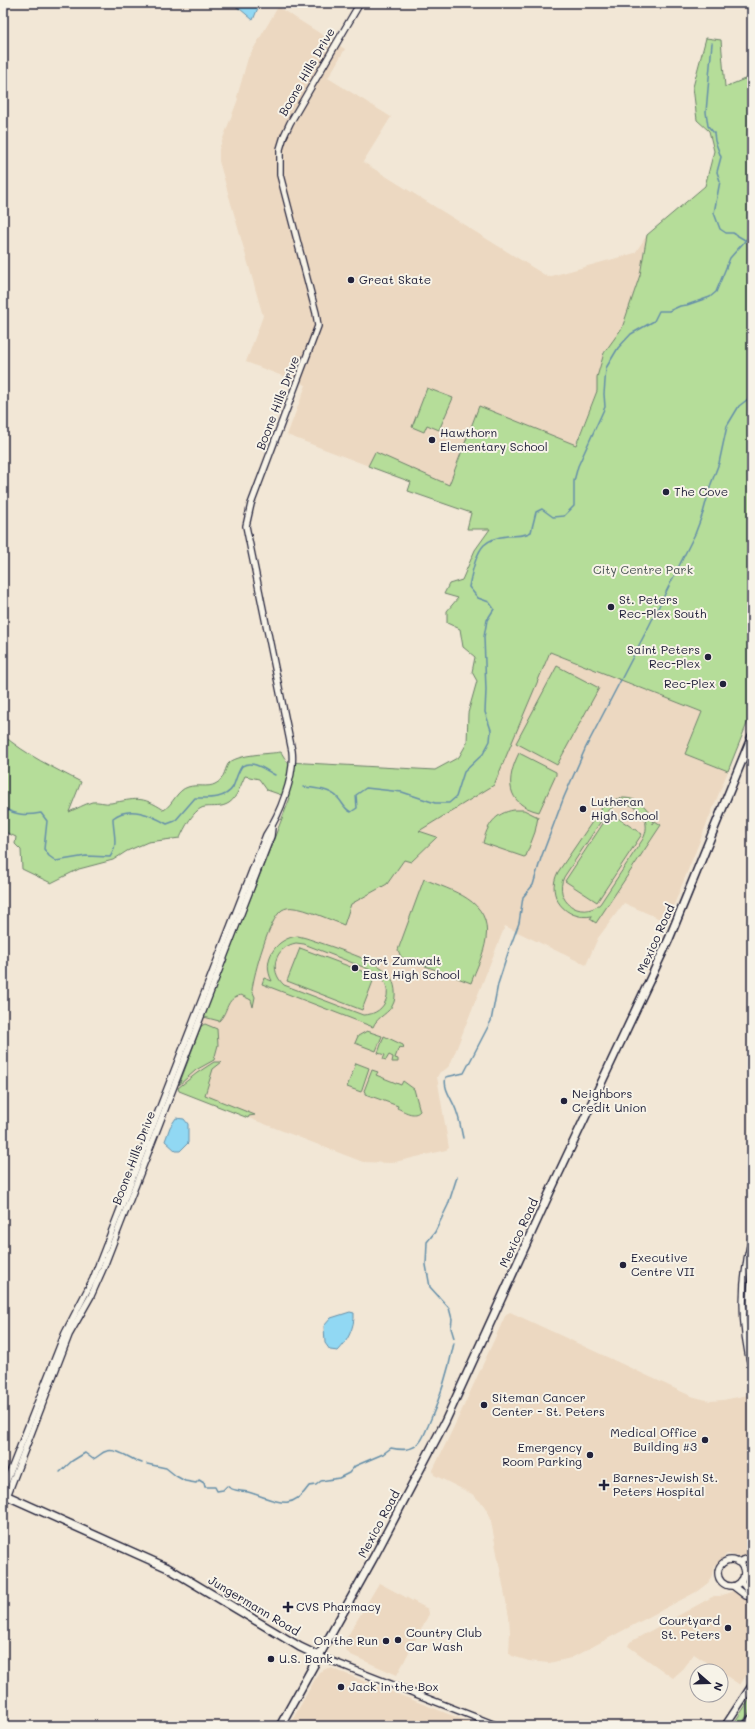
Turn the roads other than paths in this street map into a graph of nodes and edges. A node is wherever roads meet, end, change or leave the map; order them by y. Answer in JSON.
{"nodes":[{"id":1,"x":360,"y":3,"type":"edge"},
{"id":2,"x":752,"y":736,"type":"edge"},
{"id":3,"x":752,"y":1236,"type":"edge"},
{"id":4,"x":752,"y":1270,"type":"edge"},
{"id":5,"x":752,"y":1340,"type":"edge"},
{"id":6,"x":752,"y":1370,"type":"edge"},
{"id":7,"x":4,"y":1493,"type":"edge"},
{"id":8,"x":752,"y":1557,"type":"edge"},
{"id":9,"x":736,"y":1562,"type":"junction"},
{"id":10,"x":752,"y":1565,"type":"edge"},
{"id":11,"x":744,"y":1574,"type":"junction"},
{"id":12,"x":741,"y":1581,"type":"junction"},
{"id":13,"x":733,"y":1586,"type":"junction"},
{"id":14,"x":752,"y":1597,"type":"edge"},
{"id":15,"x":319,"y":1656,"type":"junction"},
{"id":16,"x":752,"y":1685,"type":"edge"},
{"id":17,"x":752,"y":1719,"type":"edge"},
{"id":18,"x":280,"y":1726,"type":"edge"},
{"id":19,"x":498,"y":1726,"type":"edge"},
{"id":20,"x":725,"y":1726,"type":"edge"},
{"id":21,"x":748,"y":1726,"type":"edge"}],
"edges":[{"from":1,"to":7,"type":"street","name":"Boone Hills Drive"},
{"from":2,"to":15,"type":"main road","name":"Mexico Road"},
{"from":3,"to":6,"type":"street"},
{"from":4,"to":5,"type":"street"},
{"from":7,"to":15,"type":"main road","name":"Jungermann Road"},
{"from":8,"to":9,"type":"street"},
{"from":9,"to":11,"type":"street"},
{"from":9,"to":13,"type":"street"},
{"from":10,"to":11,"type":"street"},
{"from":11,"to":12,"type":"street"},
{"from":12,"to":13,"type":"street"},
{"from":12,"to":14,"type":"street"},
{"from":13,"to":14,"type":"street"},
{"from":15,"to":18,"type":"main road","name":"Mexico Road"},
{"from":15,"to":19,"type":"street","name":"Jungermann Road"},
{"from":16,"to":20,"type":"main road"},
{"from":17,"to":21,"type":"highway"}]}
